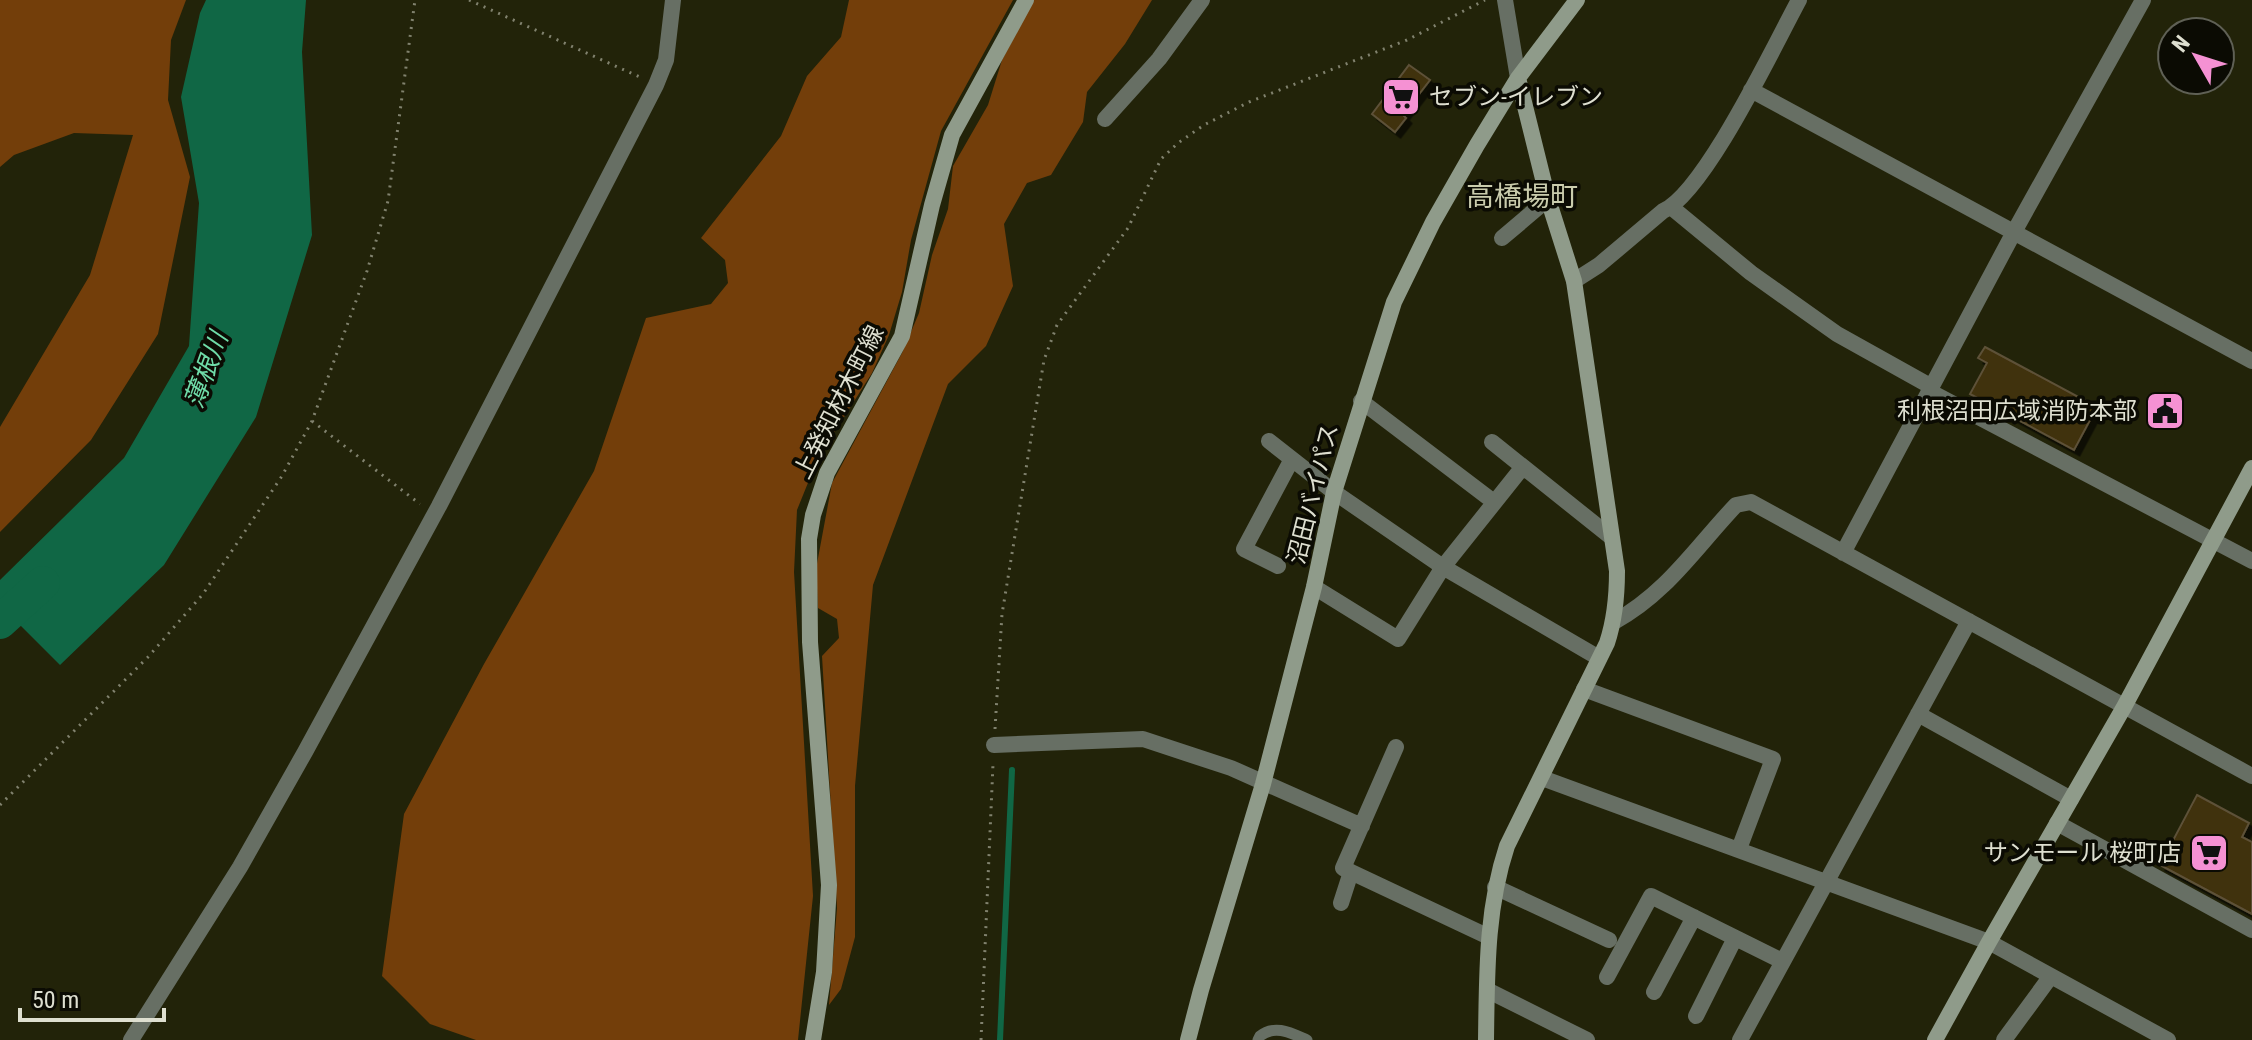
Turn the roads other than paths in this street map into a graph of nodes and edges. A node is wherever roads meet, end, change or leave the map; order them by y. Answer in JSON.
{"nodes":[{"id":1,"x":673,"y":0,"type":"edge"},
{"id":2,"x":1026,"y":0,"type":"edge"},
{"id":3,"x":1202,"y":0,"type":"edge"},
{"id":4,"x":1505,"y":0,"type":"edge"},
{"id":5,"x":1577,"y":0,"type":"edge"},
{"id":6,"x":1799,"y":0,"type":"edge"},
{"id":7,"x":2143,"y":0,"type":"edge"},
{"id":8,"x":1518,"y":78,"type":"junction"},
{"id":9,"x":1751,"y":90,"type":"junction"},
{"id":10,"x":1105,"y":119,"type":"dead end"},
{"id":11,"x":1548,"y":199,"type":"junction"},
{"id":12,"x":1671,"y":207,"type":"junction"},
{"id":13,"x":2014,"y":232,"type":"junction"},
{"id":14,"x":1502,"y":238,"type":"dead end"},
{"id":15,"x":1574,"y":281,"type":"junction"},
{"id":16,"x":2252,"y":361,"type":"edge"},
{"id":17,"x":1931,"y":389,"type":"junction"},
{"id":18,"x":1361,"y":401,"type":"junction"},
{"id":19,"x":1269,"y":441,"type":"dead end"},
{"id":20,"x":1492,"y":442,"type":"dead end"},
{"id":21,"x":1292,"y":459,"type":"junction"},
{"id":22,"x":1522,"y":468,"type":"junction"},
{"id":23,"x":2252,"y":468,"type":"edge"},
{"id":24,"x":1334,"y":492,"type":"junction"},
{"id":25,"x":1494,"y":502,"type":"junction"},
{"id":26,"x":1611,"y":537,"type":"junction"},
{"id":27,"x":2212,"y":540,"type":"junction"},
{"id":28,"x":1843,"y":553,"type":"junction"},
{"id":29,"x":2252,"y":561,"type":"edge"},
{"id":30,"x":1278,"y":566,"type":"dead end"},
{"id":31,"x":1443,"y":567,"type":"junction"},
{"id":32,"x":1314,"y":587,"type":"junction"},
{"id":33,"x":1969,"y":621,"type":"junction"},
{"id":34,"x":1614,"y":622,"type":"junction"},
{"id":35,"x":1599,"y":658,"type":"junction"},
{"id":36,"x":1584,"y":689,"type":"junction"},
{"id":37,"x":2124,"y":707,"type":"junction"},
{"id":38,"x":1918,"y":714,"type":"junction"},
{"id":39,"x":994,"y":745,"type":"road end"},
{"id":40,"x":1396,"y":747,"type":"dead end"},
{"id":41,"x":2252,"y":776,"type":"edge"},
{"id":42,"x":1542,"y":778,"type":"junction"},
{"id":43,"x":1263,"y":784,"type":"junction"},
{"id":44,"x":2071,"y":799,"type":"junction"},
{"id":45,"x":2057,"y":823,"type":"junction"},
{"id":46,"x":1362,"y":826,"type":"junction"},
{"id":47,"x":1739,"y":849,"type":"junction"},
{"id":48,"x":1351,"y":872,"type":"junction"},
{"id":49,"x":1826,"y":882,"type":"junction"},
{"id":50,"x":1495,"y":887,"type":"junction"},
{"id":51,"x":1341,"y":903,"type":"dead end"},
{"id":52,"x":1694,"y":917,"type":"junction"},
{"id":53,"x":2252,"y":930,"type":"edge"},
{"id":54,"x":1489,"y":937,"type":"junction"},
{"id":55,"x":1735,"y":938,"type":"junction"},
{"id":56,"x":1609,"y":940,"type":"dead end"},
{"id":57,"x":1989,"y":942,"type":"junction"},
{"id":58,"x":1782,"y":961,"type":"junction"},
{"id":59,"x":2051,"y":976,"type":"junction"},
{"id":60,"x":1607,"y":977,"type":"dead end"},
{"id":61,"x":1487,"y":990,"type":"junction"},
{"id":62,"x":1654,"y":992,"type":"dead end"},
{"id":63,"x":1696,"y":1016,"type":"dead end"},
{"id":64,"x":1271,"y":1029,"type":"junction"},
{"id":65,"x":131,"y":1040,"type":"edge"},
{"id":66,"x":813,"y":1040,"type":"edge"},
{"id":67,"x":1188,"y":1040,"type":"edge"},
{"id":68,"x":1258,"y":1040,"type":"edge"},
{"id":69,"x":1285,"y":1040,"type":"edge"},
{"id":70,"x":1307,"y":1040,"type":"edge"},
{"id":71,"x":1486,"y":1040,"type":"edge"},
{"id":72,"x":1587,"y":1040,"type":"edge"},
{"id":73,"x":1740,"y":1040,"type":"edge"},
{"id":74,"x":1935,"y":1040,"type":"edge"},
{"id":75,"x":2004,"y":1040,"type":"edge"},
{"id":76,"x":2168,"y":1040,"type":"edge"}],
"edges":[{"from":1,"to":65,"type":"street"},
{"from":2,"to":66,"type":"street","name":"上発知材木町線"},
{"from":3,"to":10,"type":"street"},
{"from":4,"to":8,"type":"street"},
{"from":5,"to":8,"type":"street","name":"沼田バイパス"},
{"from":6,"to":9,"type":"street"},
{"from":7,"to":13,"type":"street"},
{"from":8,"to":11,"type":"street"},
{"from":8,"to":18,"type":"street","name":"沼田バイパス"},
{"from":9,"to":12,"type":"street"},
{"from":9,"to":13,"type":"street"},
{"from":11,"to":14,"type":"street"},
{"from":11,"to":15,"type":"street"},
{"from":12,"to":15,"type":"street"},
{"from":12,"to":17,"type":"street"},
{"from":13,"to":16,"type":"street"},
{"from":13,"to":17,"type":"street"},
{"from":15,"to":26,"type":"street"},
{"from":17,"to":27,"type":"street"},
{"from":17,"to":28,"type":"street"},
{"from":18,"to":24,"type":"street","name":"沼田バイパス"},
{"from":18,"to":25,"type":"street"},
{"from":19,"to":21,"type":"street"},
{"from":20,"to":22,"type":"street"},
{"from":21,"to":24,"type":"street"},
{"from":21,"to":30,"type":"street"},
{"from":22,"to":25,"type":"street"},
{"from":22,"to":26,"type":"street"},
{"from":23,"to":27,"type":"street"},
{"from":24,"to":31,"type":"street"},
{"from":24,"to":32,"type":"street","name":"沼田バイパス"},
{"from":25,"to":31,"type":"street"},
{"from":26,"to":34,"type":"street"},
{"from":27,"to":29,"type":"street"},
{"from":27,"to":37,"type":"street"},
{"from":28,"to":33,"type":"street"},
{"from":28,"to":34,"type":"street"},
{"from":31,"to":32,"type":"street"},
{"from":31,"to":35,"type":"street"},
{"from":32,"to":43,"type":"street","name":"沼田バイパス"},
{"from":33,"to":37,"type":"street"},
{"from":33,"to":38,"type":"street"},
{"from":34,"to":35,"type":"street"},
{"from":35,"to":36,"type":"street"},
{"from":36,"to":42,"type":"street"},
{"from":36,"to":47,"type":"street"},
{"from":37,"to":41,"type":"street"},
{"from":37,"to":44,"type":"street"},
{"from":38,"to":44,"type":"street"},
{"from":38,"to":49,"type":"street"},
{"from":39,"to":43,"type":"street"},
{"from":40,"to":46,"type":"street"},
{"from":42,"to":47,"type":"street"},
{"from":42,"to":50,"type":"street"},
{"from":43,"to":46,"type":"street"},
{"from":43,"to":67,"type":"street","name":"沼田バイパス"},
{"from":44,"to":45,"type":"street"},
{"from":45,"to":53,"type":"street"},
{"from":45,"to":57,"type":"street"},
{"from":46,"to":48,"type":"street"},
{"from":47,"to":49,"type":"street"},
{"from":48,"to":51,"type":"street"},
{"from":48,"to":54,"type":"street"},
{"from":49,"to":57,"type":"street"},
{"from":49,"to":58,"type":"street"},
{"from":50,"to":54,"type":"street"},
{"from":50,"to":56,"type":"street"},
{"from":52,"to":55,"type":"street"},
{"from":52,"to":60,"type":"street"},
{"from":52,"to":62,"type":"street"},
{"from":54,"to":61,"type":"street"},
{"from":55,"to":58,"type":"street"},
{"from":55,"to":63,"type":"street"},
{"from":57,"to":59,"type":"street"},
{"from":57,"to":74,"type":"street"},
{"from":58,"to":73,"type":"street"},
{"from":59,"to":75,"type":"street"},
{"from":59,"to":76,"type":"street"},
{"from":61,"to":71,"type":"street"},
{"from":61,"to":72,"type":"street"},
{"from":64,"to":68,"type":"lane"},
{"from":64,"to":69,"type":"lane"},
{"from":64,"to":70,"type":"lane"}]}
